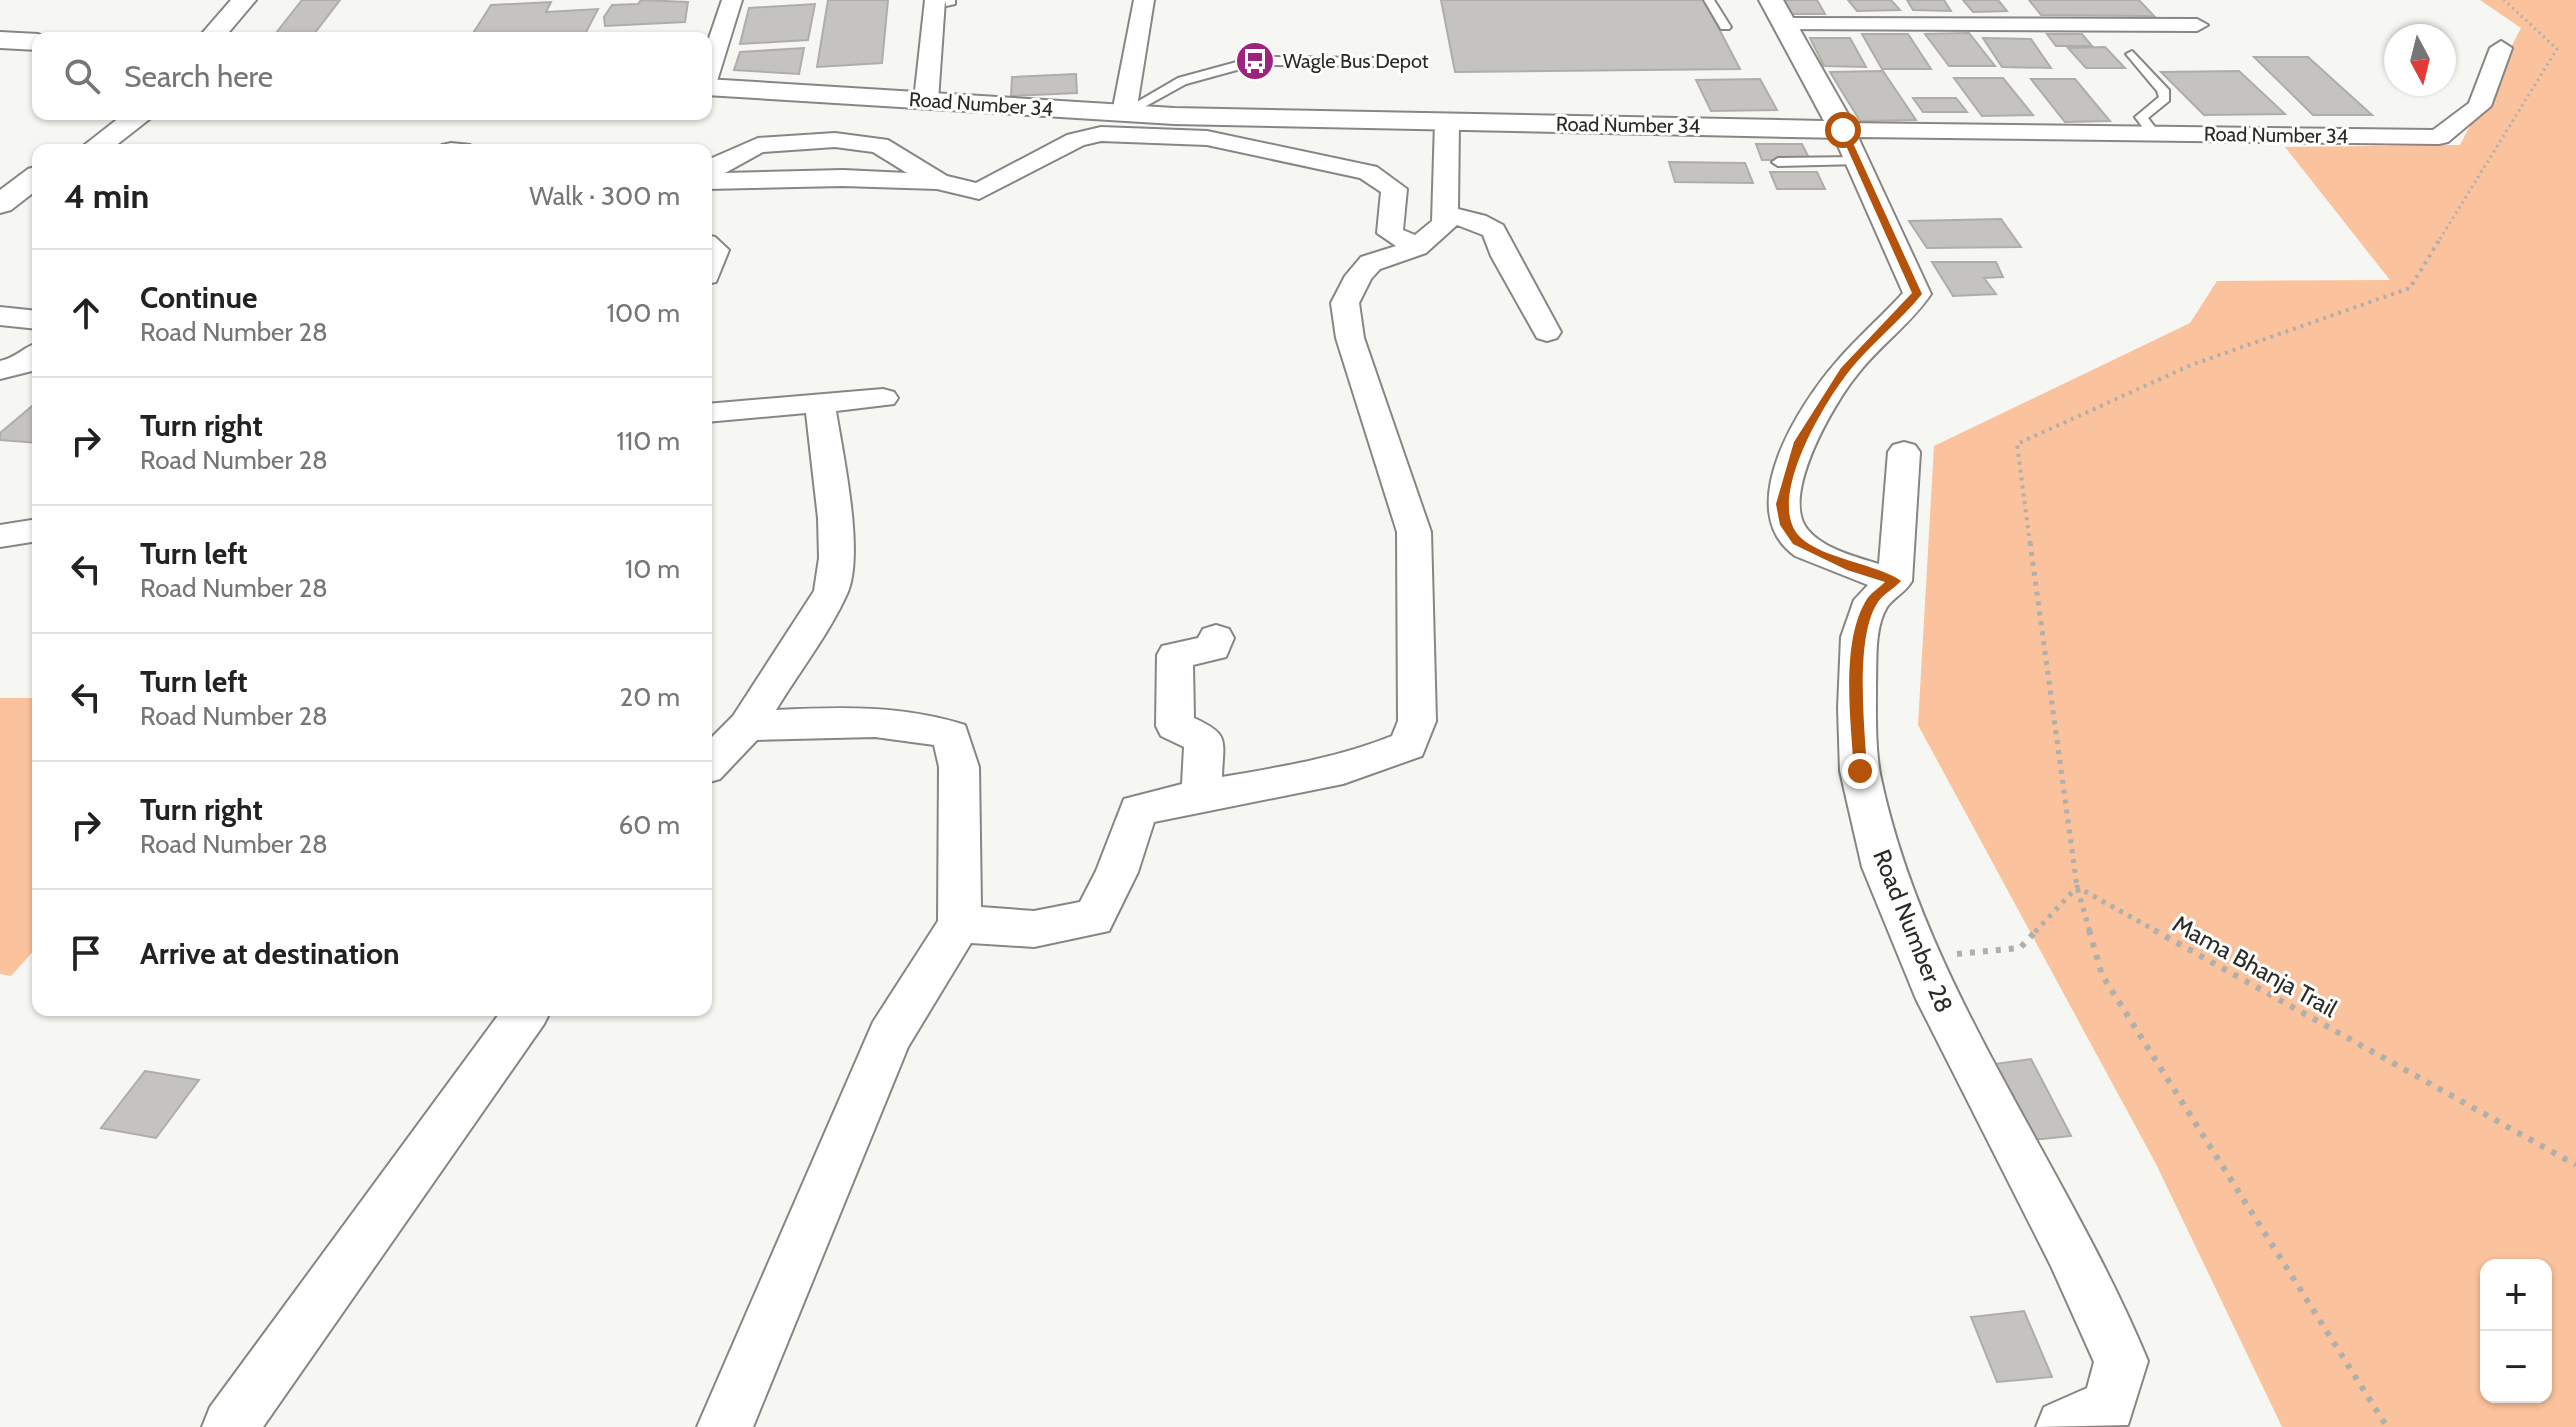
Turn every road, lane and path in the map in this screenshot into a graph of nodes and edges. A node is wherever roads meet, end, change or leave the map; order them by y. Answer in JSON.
{"nodes":[{"id":1,"x":244,"y":0,"type":"edge"},
{"id":2,"x":268,"y":0,"type":"edge"},
{"id":3,"x":732,"y":0,"type":"edge"},
{"id":4,"x":1144,"y":0,"type":"edge"},
{"id":5,"x":1709,"y":0,"type":"edge"},
{"id":6,"x":1771,"y":0,"type":"edge"},
{"id":7,"x":2504,"y":0,"type":"edge"},
{"id":8,"x":945,"y":1,"type":"edge"},
{"id":9,"x":1785,"y":24,"type":"junction"},
{"id":10,"x":2197,"y":25,"type":"dead end"},
{"id":11,"x":1725,"y":27,"type":"dead end"},
{"id":12,"x":216,"y":32,"type":"edge"},
{"id":13,"x":241,"y":32,"type":"edge"},
{"id":14,"x":0,"y":40,"type":"edge"},
{"id":15,"x":32,"y":42,"type":"edge"},
{"id":16,"x":2501,"y":48,"type":"dead end"},
{"id":17,"x":2132,"y":54,"type":"dead end"},
{"id":18,"x":1382,"y":62,"type":"dead end"},
{"id":19,"x":712,"y":65,"type":"edge"},
{"id":20,"x":712,"y":84,"type":"edge"},
{"id":21,"x":926,"y":100,"type":"junction"},
{"id":22,"x":1124,"y":113,"type":"junction"},
{"id":23,"x":110,"y":120,"type":"edge"},
{"id":24,"x":134,"y":120,"type":"edge"},
{"id":25,"x":1447,"y":122,"type":"junction"},
{"id":26,"x":2154,"y":134,"type":"junction"},
{"id":27,"x":79,"y":144,"type":"edge"},
{"id":28,"x":100,"y":144,"type":"edge"},
{"id":29,"x":1850,"y":146,"type":"junction"},
{"id":30,"x":1778,"y":162,"type":"dead end"},
{"id":31,"x":712,"y":170,"type":"edge"},
{"id":32,"x":712,"y":171,"type":"edge"},
{"id":33,"x":32,"y":180,"type":"edge"},
{"id":34,"x":939,"y":182,"type":"junction"},
{"id":35,"x":32,"y":196,"type":"edge"},
{"id":36,"x":0,"y":204,"type":"edge"},
{"id":37,"x":1445,"y":214,"type":"junction"},
{"id":38,"x":0,"y":220,"type":"edge"},
{"id":39,"x":1417,"y":247,"type":"junction"},
{"id":40,"x":0,"y":316,"type":"edge"},
{"id":41,"x":32,"y":319,"type":"edge"},
{"id":42,"x":1547,"y":332,"type":"dead end"},
{"id":43,"x":32,"y":358,"type":"edge"},
{"id":44,"x":0,"y":370,"type":"edge"},
{"id":45,"x":883,"y":398,"type":"dead end"},
{"id":46,"x":820,"y":403,"type":"junction"},
{"id":47,"x":712,"y":412,"type":"edge"},
{"id":48,"x":1904,"y":452,"type":"dead end"},
{"id":49,"x":32,"y":531,"type":"edge"},
{"id":50,"x":0,"y":536,"type":"edge"},
{"id":51,"x":1895,"y":581,"type":"junction"},
{"id":52,"x":1216,"y":638,"type":"dead end"},
{"id":53,"x":747,"y":726,"type":"junction"},
{"id":54,"x":712,"y":762,"type":"edge"},
{"id":55,"x":1201,"y":796,"type":"junction"},
{"id":56,"x":2077,"y":887,"type":"junction"},
{"id":57,"x":960,"y":924,"type":"junction"},
{"id":58,"x":1920,"y":957,"type":"junction"},
{"id":59,"x":524,"y":1016,"type":"edge"},
{"id":60,"x":2576,"y":1165,"type":"edge"},
{"id":61,"x":230,"y":1427,"type":"edge"},
{"id":62,"x":725,"y":1427,"type":"edge"},
{"id":63,"x":2064,"y":1427,"type":"edge"},
{"id":64,"x":2387,"y":1427,"type":"edge"}],
"edges":[{"from":1,"to":12,"type":"street"},
{"from":2,"to":13,"type":"street"},
{"from":3,"to":19,"type":"street"},
{"from":4,"to":22,"type":"street"},
{"from":5,"to":11,"type":"lane"},
{"from":6,"to":9,"type":"street"},
{"from":7,"to":56,"type":"path"},
{"from":8,"to":21,"type":"street"},
{"from":9,"to":10,"type":"street"},
{"from":9,"to":29,"type":"street"},
{"from":14,"to":15,"type":"street"},
{"from":16,"to":26,"type":"street","name":"Road Number 34"},
{"from":17,"to":26,"type":"lane"},
{"from":18,"to":22,"type":"lane"},
{"from":20,"to":21,"type":"street","name":"Road Number 34"},
{"from":21,"to":22,"type":"street","name":"Road Number 34"},
{"from":22,"to":25,"type":"street","name":"Road Number 34"},
{"from":23,"to":27,"type":"street"},
{"from":24,"to":28,"type":"street"},
{"from":25,"to":29,"type":"street","name":"Road Number 34"},
{"from":25,"to":37,"type":"street"},
{"from":26,"to":29,"type":"street","name":"Road Number 34"},
{"from":29,"to":30,"type":"lane"},
{"from":29,"to":51,"type":"street"},
{"from":31,"to":34,"type":"street"},
{"from":32,"to":34,"type":"street"},
{"from":33,"to":36,"type":"street"},
{"from":34,"to":39,"type":"street"},
{"from":35,"to":38,"type":"street"},
{"from":37,"to":39,"type":"street"},
{"from":37,"to":42,"type":"street"},
{"from":39,"to":55,"type":"street"},
{"from":40,"to":41,"type":"street"},
{"from":43,"to":44,"type":"street"},
{"from":45,"to":46,"type":"street"},
{"from":46,"to":47,"type":"street"},
{"from":46,"to":53,"type":"street"},
{"from":48,"to":51,"type":"street"},
{"from":49,"to":50,"type":"street"},
{"from":51,"to":58,"type":"street","name":"Road Number 28"},
{"from":52,"to":55,"type":"street"},
{"from":53,"to":54,"type":"street"},
{"from":53,"to":57,"type":"street"},
{"from":55,"to":57,"type":"street"},
{"from":56,"to":58,"type":"path"},
{"from":56,"to":60,"type":"path","name":"Mama Bhanja Trail"},
{"from":56,"to":64,"type":"path"},
{"from":57,"to":62,"type":"street"},
{"from":58,"to":63,"type":"street","name":"Road Number 28"},
{"from":59,"to":61,"type":"street"}]}
